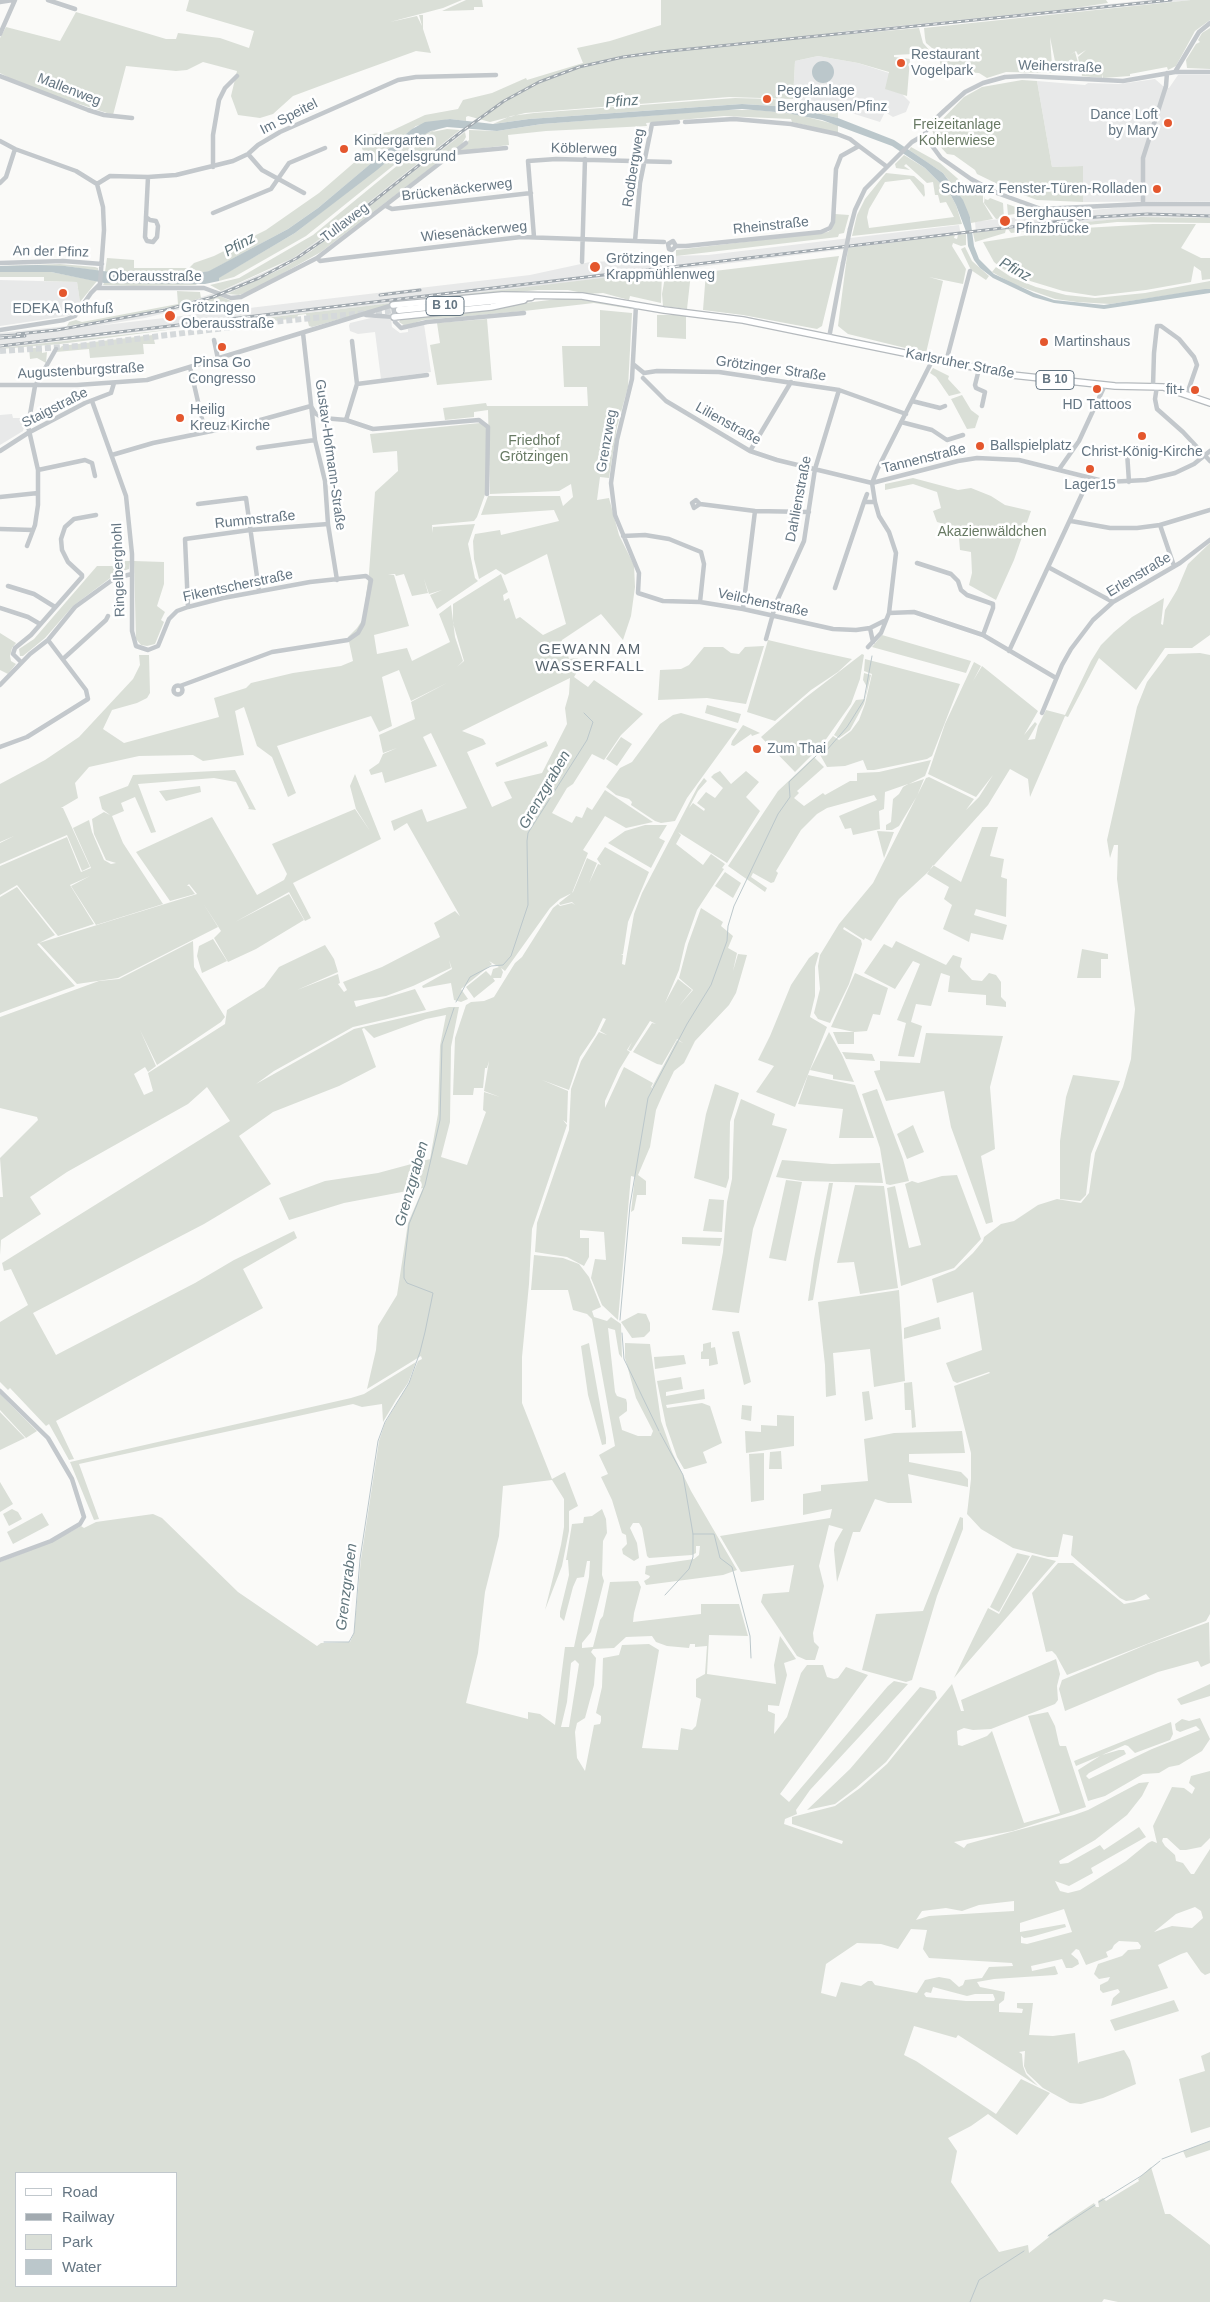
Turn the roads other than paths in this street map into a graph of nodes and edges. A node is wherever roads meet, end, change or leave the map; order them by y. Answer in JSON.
{"nodes":[{"id":1,"x":14,"y":0,"type":"edge"},
{"id":2,"x":48,"y":0,"type":"edge"},
{"id":3,"x":0,"y":2,"type":"edge"},
{"id":4,"x":75,"y":9,"type":"dead end"},
{"id":5,"x":1210,"y":24,"type":"edge"},
{"id":6,"x":0,"y":34,"type":"edge"},
{"id":7,"x":1175,"y":72,"type":"junction"},
{"id":8,"x":1210,"y":72,"type":"edge"},
{"id":9,"x":1167,"y":73,"type":"junction"},
{"id":10,"x":496,"y":75,"type":"dead end"},
{"id":11,"x":0,"y":76,"type":"edge"},
{"id":12,"x":237,"y":76,"type":"dead end"},
{"id":13,"x":132,"y":118,"type":"dead end"},
{"id":14,"x":678,"y":122,"type":"dead end"},
{"id":15,"x":684,"y":122,"type":"dead end"},
{"id":16,"x":924,"y":135,"type":"junction"},
{"id":17,"x":0,"y":141,"type":"edge"},
{"id":18,"x":466,"y":143,"type":"dead end"},
{"id":19,"x":859,"y":146,"type":"junction"},
{"id":20,"x":325,"y":148,"type":"dead end"},
{"id":21,"x":506,"y":148,"type":"dead end"},
{"id":22,"x":15,"y":149,"type":"junction"},
{"id":23,"x":453,"y":153,"type":"junction"},
{"id":24,"x":248,"y":154,"type":"junction"},
{"id":25,"x":585,"y":159,"type":"junction"},
{"id":26,"x":644,"y":161,"type":"junction"},
{"id":27,"x":670,"y":162,"type":"dead end"},
{"id":28,"x":886,"y":166,"type":"junction"},
{"id":29,"x":214,"y":167,"type":"junction"},
{"id":30,"x":148,"y":177,"type":"junction"},
{"id":31,"x":278,"y":179,"type":"junction"},
{"id":32,"x":0,"y":183,"type":"edge"},
{"id":33,"x":97,"y":184,"type":"junction"},
{"id":34,"x":304,"y":193,"type":"dead end"},
{"id":35,"x":531,"y":193,"type":"junction"},
{"id":36,"x":1143,"y":204,"type":"junction"},
{"id":37,"x":1210,"y":204,"type":"edge"},
{"id":38,"x":386,"y":206,"type":"junction"},
{"id":39,"x":212,"y":213,"type":"dead end"},
{"id":40,"x":146,"y":217,"type":"junction"},
{"id":41,"x":534,"y":237,"type":"junction"},
{"id":42,"x":582,"y":239,"type":"junction"},
{"id":43,"x":635,"y":240,"type":"junction"},
{"id":44,"x":664,"y":242,"type":"dead end"},
{"id":45,"x":676,"y":246,"type":"dead end"},
{"id":46,"x":317,"y":258,"type":"junction"},
{"id":47,"x":582,"y":262,"type":"dead end"},
{"id":48,"x":0,"y":263,"type":"edge"},
{"id":49,"x":102,"y":266,"type":"junction"},
{"id":50,"x":970,"y":271,"type":"dead end"},
{"id":51,"x":99,"y":286,"type":"junction"},
{"id":52,"x":241,"y":297,"type":"joint"},
{"id":53,"x":531,"y":297,"type":"junction"},
{"id":54,"x":393,"y":305,"type":"junction"},
{"id":55,"x":636,"y":305,"type":"junction"},
{"id":56,"x":399,"y":310,"type":"tunnel mouth"},
{"id":57,"x":524,"y":313,"type":"dead end"},
{"id":58,"x":365,"y":314,"type":"junction"},
{"id":59,"x":394,"y":317,"type":"junction"},
{"id":60,"x":0,"y":330,"type":"edge"},
{"id":61,"x":303,"y":333,"type":"junction"},
{"id":62,"x":829,"y":338,"type":"junction"},
{"id":63,"x":214,"y":340,"type":"dead end"},
{"id":64,"x":352,"y":341,"type":"dead end"},
{"id":65,"x":56,"y":349,"type":"dead end"},
{"id":66,"x":218,"y":359,"type":"junction"},
{"id":67,"x":933,"y":359,"type":"junction"},
{"id":68,"x":946,"y":362,"type":"junction"},
{"id":69,"x":633,"y":364,"type":"junction"},
{"id":70,"x":190,"y":367,"type":"junction"},
{"id":71,"x":978,"y":369,"type":"junction"},
{"id":72,"x":427,"y":375,"type":"dead end"},
{"id":73,"x":644,"y":376,"type":"junction"},
{"id":74,"x":632,"y":379,"type":"junction"},
{"id":75,"x":791,"y":382,"type":"junction"},
{"id":76,"x":114,"y":383,"type":"junction"},
{"id":77,"x":357,"y":384,"type":"junction"},
{"id":78,"x":0,"y":385,"type":"edge"},
{"id":79,"x":1106,"y":385,"type":"junction"},
{"id":80,"x":35,"y":386,"type":"junction"},
{"id":81,"x":1155,"y":386,"type":"junction"},
{"id":82,"x":839,"y":390,"type":"junction"},
{"id":83,"x":1188,"y":394,"type":"junction"},
{"id":84,"x":92,"y":401,"type":"junction"},
{"id":85,"x":912,"y":401,"type":"junction"},
{"id":86,"x":1210,"y":403,"type":"edge"},
{"id":87,"x":311,"y":406,"type":"junction"},
{"id":88,"x":945,"y":406,"type":"dead end"},
{"id":89,"x":982,"y":406,"type":"dead end"},
{"id":90,"x":906,"y":414,"type":"junction"},
{"id":91,"x":346,"y":420,"type":"junction"},
{"id":92,"x":901,"y":422,"type":"junction"},
{"id":93,"x":206,"y":432,"type":"junction"},
{"id":94,"x":28,"y":433,"type":"junction"},
{"id":95,"x":963,"y":435,"type":"dead end"},
{"id":96,"x":315,"y":440,"type":"junction"},
{"id":97,"x":258,"y":448,"type":"dead end"},
{"id":98,"x":0,"y":451,"type":"edge"},
{"id":99,"x":750,"y":451,"type":"junction"},
{"id":100,"x":1210,"y":451,"type":"edge"},
{"id":101,"x":1127,"y":452,"type":"dead end"},
{"id":102,"x":112,"y":454,"type":"junction"},
{"id":103,"x":1206,"y":456,"type":"junction"},
{"id":104,"x":1210,"y":461,"type":"edge"},
{"id":105,"x":1060,"y":468,"type":"junction"},
{"id":106,"x":815,"y":469,"type":"junction"},
{"id":107,"x":38,"y":470,"type":"junction"},
{"id":108,"x":95,"y":476,"type":"dead end"},
{"id":109,"x":1089,"y":479,"type":"junction"},
{"id":110,"x":1129,"y":482,"type":"junction"},
{"id":111,"x":872,"y":483,"type":"junction"},
{"id":112,"x":38,"y":493,"type":"junction"},
{"id":113,"x":488,"y":494,"type":"dead end"},
{"id":114,"x":866,"y":494,"type":"dead end"},
{"id":115,"x":0,"y":497,"type":"edge"},
{"id":116,"x":864,"y":502,"type":"junction"},
{"id":117,"x":875,"y":502,"type":"junction"},
{"id":118,"x":198,"y":504,"type":"dead end"},
{"id":119,"x":700,"y":504,"type":"dead end"},
{"id":120,"x":1210,"y":510,"type":"edge"},
{"id":121,"x":755,"y":511,"type":"junction"},
{"id":122,"x":808,"y":512,"type":"junction"},
{"id":123,"x":96,"y":515,"type":"dead end"},
{"id":124,"x":1071,"y":521,"type":"junction"},
{"id":125,"x":328,"y":524,"type":"junction"},
{"id":126,"x":1160,"y":525,"type":"junction"},
{"id":127,"x":0,"y":529,"type":"edge"},
{"id":128,"x":33,"y":530,"type":"junction"},
{"id":129,"x":250,"y":530,"type":"junction"},
{"id":130,"x":623,"y":536,"type":"junction"},
{"id":131,"x":1210,"y":540,"type":"edge"},
{"id":132,"x":27,"y":546,"type":"dead end"},
{"id":133,"x":917,"y":563,"type":"dead end"},
{"id":134,"x":1174,"y":566,"type":"junction"},
{"id":135,"x":1048,"y":567,"type":"junction"},
{"id":136,"x":132,"y":574,"type":"junction"},
{"id":137,"x":336,"y":580,"type":"junction"},
{"id":138,"x":8,"y":586,"type":"dead end"},
{"id":139,"x":835,"y":588,"type":"dead end"},
{"id":140,"x":259,"y":591,"type":"junction"},
{"id":141,"x":638,"y":593,"type":"joint"},
{"id":142,"x":700,"y":602,"type":"junction"},
{"id":143,"x":1113,"y":602,"type":"junction"},
{"id":144,"x":55,"y":607,"type":"junction"},
{"id":145,"x":188,"y":607,"type":"junction"},
{"id":146,"x":0,"y":608,"type":"edge"},
{"id":147,"x":743,"y":609,"type":"junction"},
{"id":148,"x":889,"y":613,"type":"junction"},
{"id":149,"x":108,"y":616,"type":"dead end"},
{"id":150,"x":772,"y":616,"type":"junction"},
{"id":151,"x":884,"y":621,"type":"junction"},
{"id":152,"x":40,"y":624,"type":"junction"},
{"id":153,"x":870,"y":628,"type":"junction"},
{"id":154,"x":983,"y":635,"type":"junction"},
{"id":155,"x":766,"y":639,"type":"dead end"},
{"id":156,"x":48,"y":640,"type":"junction"},
{"id":157,"x":873,"y":642,"type":"junction"},
{"id":158,"x":868,"y":647,"type":"dead end"},
{"id":159,"x":143,"y":649,"type":"joint"},
{"id":160,"x":1009,"y":651,"type":"junction"},
{"id":161,"x":63,"y":659,"type":"junction"},
{"id":162,"x":21,"y":662,"type":"junction"},
{"id":163,"x":1056,"y":678,"type":"junction"},
{"id":164,"x":0,"y":686,"type":"edge"},
{"id":165,"x":180,"y":686,"type":"dead end"},
{"id":166,"x":1042,"y":713,"type":"dead end"},
{"id":167,"x":0,"y":747,"type":"edge"},
{"id":168,"x":0,"y":1391,"type":"edge"},
{"id":169,"x":0,"y":1560,"type":"edge"}],
"edges":[{"from":1,"to":3,"type":"street"},
{"from":1,"to":6,"type":"street"},
{"from":2,"to":4,"type":"street"},
{"from":5,"to":7,"type":"street"},
{"from":7,"to":8,"type":"street","name":"Weiherstraße"},
{"from":7,"to":9,"type":"street","name":"Weiherstraße"},
{"from":9,"to":16,"type":"street","name":"Weiherstraße"},
{"from":9,"to":36,"type":"street"},
{"from":10,"to":24,"type":"street","name":"Im Speitel"},
{"from":11,"to":13,"type":"street","name":"Mallenweg"},
{"from":12,"to":29,"type":"street"},
{"from":14,"to":26,"type":"street","name":"Rodbergweg"},
{"from":15,"to":19,"type":"street"},
{"from":16,"to":28,"type":"street","name":"Weiherstraße"},
{"from":16,"to":36,"type":"street"},
{"from":17,"to":22,"type":"street"},
{"from":18,"to":23,"type":"street","name":"Tullaweg"},
{"from":19,"to":28,"type":"street"},
{"from":19,"to":45,"type":"street","name":"Rheinstraße"},
{"from":20,"to":31,"type":"street"},
{"from":21,"to":23,"type":"street"},
{"from":22,"to":32,"type":"street"},
{"from":22,"to":33,"type":"street"},
{"from":23,"to":38,"type":"street","name":"Tullaweg"},
{"from":24,"to":29,"type":"street","name":"Im Speitel"},
{"from":24,"to":31,"type":"street"},
{"from":25,"to":26,"type":"street","name":"Köblerweg"},
{"from":25,"to":35,"type":"street","name":"Köblerweg"},
{"from":25,"to":42,"type":"street"},
{"from":26,"to":27,"type":"street","name":"Köblerweg"},
{"from":26,"to":43,"type":"street","name":"Rodbergweg"},
{"from":28,"to":62,"type":"street","name":"Weiherstraße","bridge":true},
{"from":29,"to":30,"type":"street","name":"Im Speitel"},
{"from":30,"to":33,"type":"street","name":"Im Speitel"},
{"from":30,"to":40,"type":"street"},
{"from":31,"to":34,"type":"street"},
{"from":31,"to":39,"type":"street"},
{"from":33,"to":49,"type":"street"},
{"from":35,"to":38,"type":"street","name":"Brückenäckerweg"},
{"from":35,"to":41,"type":"street"},
{"from":36,"to":37,"type":"street"},
{"from":38,"to":46,"type":"street","name":"Tullaweg"},
{"from":40,"to":40,"type":"street"},
{"from":41,"to":42,"type":"street","name":"Wiesenäckerweg"},
{"from":41,"to":46,"type":"street","name":"Wiesenäckerweg"},
{"from":42,"to":43,"type":"street","name":"Wiesenäckerweg"},
{"from":42,"to":47,"type":"street"},
{"from":43,"to":44,"type":"street","name":"Wiesenäckerweg"},
{"from":46,"to":52,"type":"street","name":"Tullaweg"},
{"from":48,"to":49,"type":"street","name":"An der Pfinz"},
{"from":49,"to":51,"type":"street"},
{"from":50,"to":68,"type":"street"},
{"from":51,"to":52,"type":"street","name":"Oberausstraße"},
{"from":51,"to":60,"type":"street"},
{"from":53,"to":54,"type":"main road"},
{"from":53,"to":55,"type":"main road","number":"B 10"},
{"from":53,"to":56,"type":"highway","number":"B 10"},
{"from":53,"to":59,"type":"main road"},
{"from":54,"to":58,"type":"street","name":"Augustenburgstraße"},
{"from":54,"to":59,"type":"street"},
{"from":55,"to":62,"type":"main road","number":"B 10"},
{"from":55,"to":69,"type":"street","name":"Grenzweg"},
{"from":57,"to":59,"type":"street","name":"Augustenburgstraße"},
{"from":58,"to":59,"type":"street","name":"Augustenburgstraße"},
{"from":58,"to":61,"type":"street","name":"Augustenburgstraße"},
{"from":61,"to":66,"type":"street","name":"Augustenburgstraße"},
{"from":61,"to":87,"type":"street","name":"Gustav-Hofmann-Straße"},
{"from":62,"to":67,"type":"main road","name":"Karlsruher Straße","number":"B 10"},
{"from":63,"to":66,"type":"street"},
{"from":64,"to":77,"type":"street"},
{"from":65,"to":80,"type":"street"},
{"from":66,"to":70,"type":"street","name":"Augustenburgstraße"},
{"from":67,"to":68,"type":"main road","name":"Karlsruher Straße","number":"B 10"},
{"from":67,"to":85,"type":"street"},
{"from":68,"to":71,"type":"main road","name":"Karlsruher Straße","number":"B 10"},
{"from":69,"to":73,"type":"street"},
{"from":69,"to":74,"type":"street","name":"Grenzweg"},
{"from":70,"to":76,"type":"street","name":"Augustenburgstraße"},
{"from":70,"to":93,"type":"street"},
{"from":71,"to":79,"type":"main road","name":"Karlsruher Straße","number":"B 10"},
{"from":71,"to":89,"type":"street"},
{"from":72,"to":77,"type":"street"},
{"from":73,"to":74,"type":"street"},
{"from":73,"to":75,"type":"street","name":"Grötzinger Straße"},
{"from":73,"to":99,"type":"street","name":"Lilienstraße"},
{"from":74,"to":130,"type":"street","name":"Grenzweg"},
{"from":75,"to":82,"type":"street","name":"Grötzinger Straße"},
{"from":75,"to":99,"type":"street"},
{"from":76,"to":80,"type":"street","name":"Augustenburgstraße"},
{"from":76,"to":84,"type":"street","name":"Staigstraße"},
{"from":77,"to":91,"type":"street"},
{"from":78,"to":80,"type":"street","name":"Augustenburgstraße"},
{"from":79,"to":81,"type":"main road","name":"Karlsruher Straße","number":"B 10"},
{"from":79,"to":105,"type":"street"},
{"from":80,"to":94,"type":"street"},
{"from":81,"to":83,"type":"main road","name":"Karlsruher Straße","number":"B 10"},
{"from":81,"to":83,"type":"street"},
{"from":81,"to":103,"type":"street"},
{"from":82,"to":90,"type":"street","name":"Grötzinger Straße"},
{"from":82,"to":106,"type":"street","name":"Dahlienstraße"},
{"from":83,"to":86,"type":"main road","name":"Karlsruher Straße","number":"B 10"},
{"from":84,"to":94,"type":"street","name":"Staigstraße"},
{"from":84,"to":102,"type":"street","name":"Ringelberghohl"},
{"from":85,"to":88,"type":"street"},
{"from":85,"to":90,"type":"street"},
{"from":87,"to":91,"type":"street"},
{"from":87,"to":93,"type":"street"},
{"from":87,"to":96,"type":"street","name":"Gustav-Hofmann-Straße"},
{"from":90,"to":92,"type":"street"},
{"from":91,"to":113,"type":"street"},
{"from":92,"to":95,"type":"street"},
{"from":92,"to":111,"type":"street"},
{"from":93,"to":102,"type":"street"},
{"from":94,"to":98,"type":"street","name":"Staigstraße"},
{"from":94,"to":107,"type":"street"},
{"from":96,"to":97,"type":"street"},
{"from":96,"to":125,"type":"street","name":"Gustav-Hofmann-Straße"},
{"from":99,"to":106,"type":"street","name":"Lilienstraße"},
{"from":100,"to":103,"type":"street","name":"Tannenstraße"},
{"from":101,"to":110,"type":"street"},
{"from":102,"to":136,"type":"street","name":"Ringelberghohl"},
{"from":103,"to":104,"type":"street"},
{"from":103,"to":110,"type":"street","name":"Tannenstraße"},
{"from":105,"to":109,"type":"street","name":"Tannenstraße"},
{"from":105,"to":111,"type":"street","name":"Tannenstraße"},
{"from":106,"to":111,"type":"street","name":"Lilienstraße"},
{"from":106,"to":122,"type":"street","name":"Dahlienstraße"},
{"from":107,"to":108,"type":"street"},
{"from":107,"to":112,"type":"street"},
{"from":109,"to":110,"type":"street","name":"Tannenstraße"},
{"from":109,"to":124,"type":"street"},
{"from":111,"to":117,"type":"street"},
{"from":112,"to":115,"type":"street"},
{"from":112,"to":128,"type":"street"},
{"from":114,"to":116,"type":"street"},
{"from":116,"to":117,"type":"street"},
{"from":116,"to":139,"type":"street"},
{"from":117,"to":148,"type":"street"},
{"from":118,"to":129,"type":"street"},
{"from":119,"to":121,"type":"street"},
{"from":120,"to":126,"type":"street"},
{"from":121,"to":122,"type":"street"},
{"from":121,"to":147,"type":"street"},
{"from":122,"to":150,"type":"street","name":"Dahlienstraße"},
{"from":123,"to":144,"type":"street"},
{"from":124,"to":126,"type":"street"},
{"from":124,"to":135,"type":"street"},
{"from":125,"to":129,"type":"street","name":"Rummstraße"},
{"from":125,"to":137,"type":"street","name":"Gustav-Hofmann-Straße"},
{"from":126,"to":134,"type":"street"},
{"from":127,"to":128,"type":"street"},
{"from":128,"to":132,"type":"street"},
{"from":129,"to":140,"type":"street"},
{"from":129,"to":145,"type":"street","name":"Rummstraße"},
{"from":130,"to":141,"type":"street","name":"Grenzweg"},
{"from":130,"to":142,"type":"street"},
{"from":131,"to":134,"type":"street","name":"Erlenstraße"},
{"from":133,"to":154,"type":"street"},
{"from":134,"to":143,"type":"street","name":"Erlenstraße"},
{"from":135,"to":143,"type":"street"},
{"from":135,"to":160,"type":"street"},
{"from":136,"to":156,"type":"street"},
{"from":136,"to":159,"type":"street","name":"Ringelberghohl"},
{"from":137,"to":140,"type":"street","name":"Fikentscherstraße"},
{"from":137,"to":165,"type":"street","name":"Fikentscherstraße"},
{"from":138,"to":144,"type":"street"},
{"from":140,"to":145,"type":"street","name":"Fikentscherstraße"},
{"from":141,"to":142,"type":"street","name":"Veilchenstraße"},
{"from":142,"to":147,"type":"street","name":"Veilchenstraße"},
{"from":143,"to":163,"type":"street","name":"Erlenstraße"},
{"from":144,"to":152,"type":"street"},
{"from":145,"to":159,"type":"street","name":"Fikentscherstraße"},
{"from":146,"to":152,"type":"street"},
{"from":147,"to":150,"type":"street","name":"Veilchenstraße"},
{"from":148,"to":151,"type":"street"},
{"from":148,"to":154,"type":"street"},
{"from":149,"to":161,"type":"street"},
{"from":150,"to":153,"type":"street","name":"Veilchenstraße"},
{"from":150,"to":155,"type":"street","name":"Dahlienstraße"},
{"from":151,"to":153,"type":"street","name":"Veilchenstraße"},
{"from":151,"to":157,"type":"street"},
{"from":152,"to":162,"type":"street"},
{"from":153,"to":157,"type":"street"},
{"from":154,"to":160,"type":"street"},
{"from":156,"to":161,"type":"street"},
{"from":156,"to":162,"type":"street"},
{"from":157,"to":158,"type":"street"},
{"from":160,"to":163,"type":"street"},
{"from":161,"to":167,"type":"street"},
{"from":162,"to":164,"type":"street"},
{"from":163,"to":166,"type":"street","name":"Erlenstraße"},
{"from":168,"to":169,"type":"street"}]}
